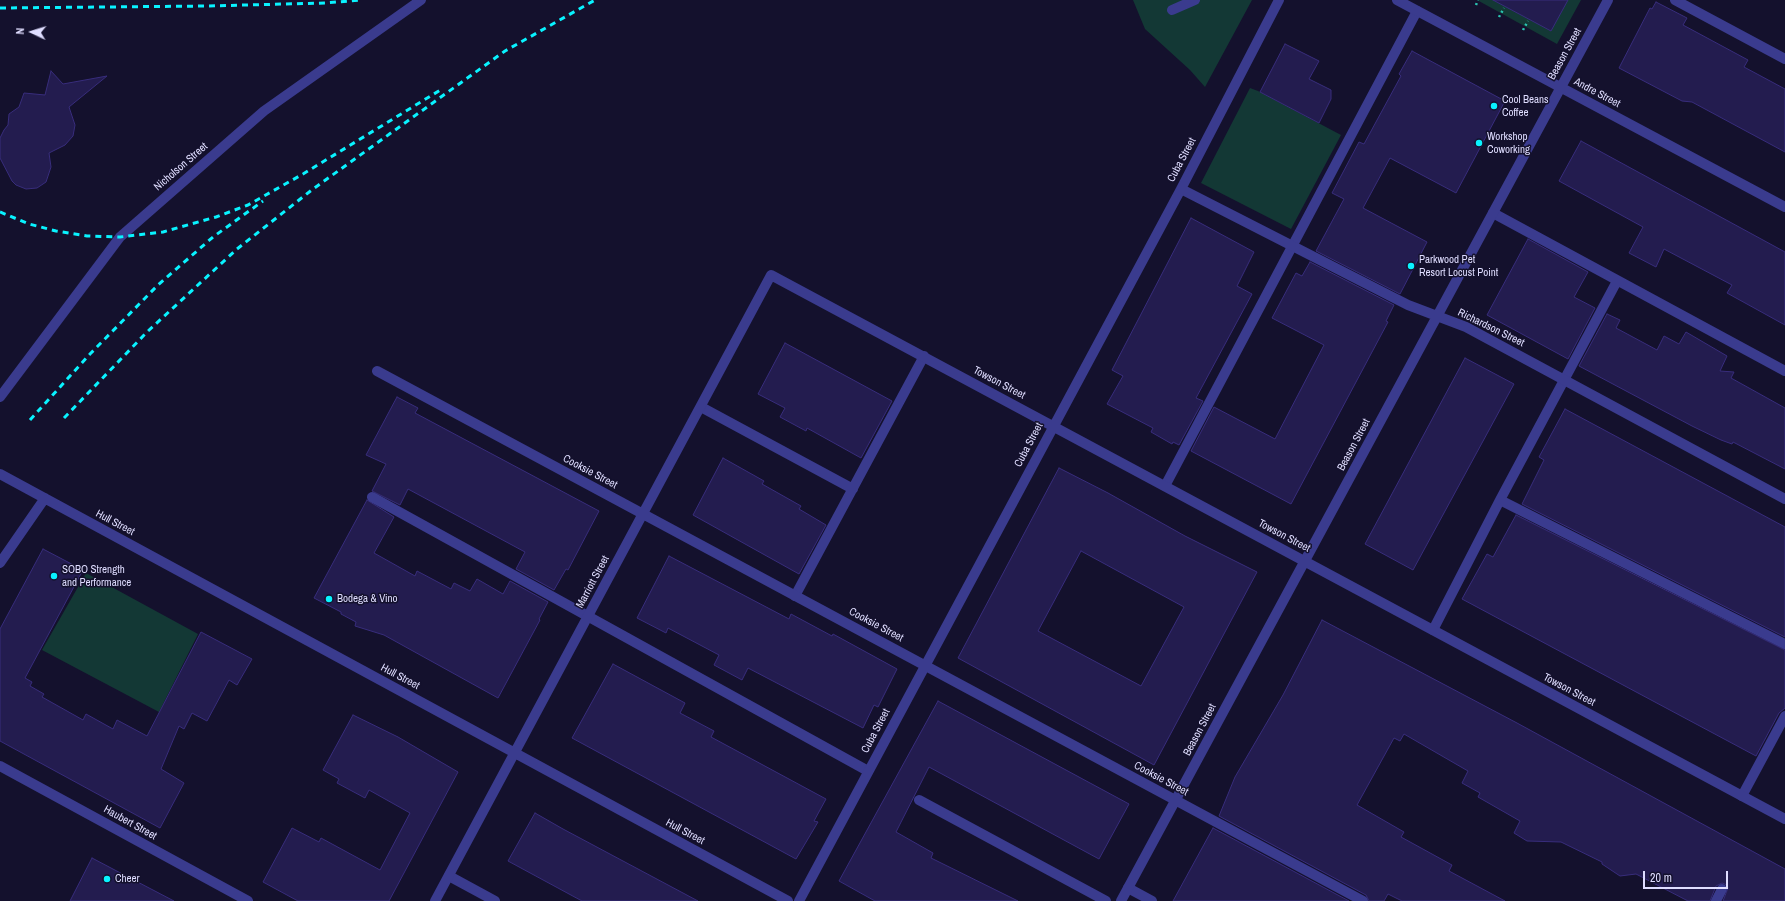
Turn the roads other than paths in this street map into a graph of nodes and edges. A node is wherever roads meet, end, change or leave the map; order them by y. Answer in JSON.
{"nodes":[{"id":1,"x":421,"y":0,"type":"edge"},
{"id":2,"x":1195,"y":0,"type":"edge"},
{"id":3,"x":1279,"y":0,"type":"edge"},
{"id":4,"x":1397,"y":0,"type":"edge"},
{"id":5,"x":1608,"y":0,"type":"edge"},
{"id":6,"x":1675,"y":0,"type":"edge"},
{"id":7,"x":1172,"y":10,"type":"dead end"},
{"id":8,"x":1418,"y":11,"type":"junction"},
{"id":9,"x":1785,"y":59,"type":"edge"},
{"id":10,"x":1561,"y":87,"type":"junction"},
{"id":11,"x":1181,"y":189,"type":"junction"},
{"id":12,"x":1785,"y":206,"type":"edge"},
{"id":13,"x":1493,"y":213,"type":"junction"},
{"id":14,"x":1293,"y":246,"type":"junction"},
{"id":15,"x":771,"y":275,"type":"joint"},
{"id":16,"x":1617,"y":281,"type":"junction"},
{"id":17,"x":1437,"y":316,"type":"junction"},
{"id":18,"x":924,"y":356,"type":"junction"},
{"id":19,"x":376,"y":370,"type":"dead end"},
{"id":20,"x":1785,"y":371,"type":"edge"},
{"id":21,"x":1564,"y":379,"type":"junction"},
{"id":22,"x":0,"y":397,"type":"edge"},
{"id":23,"x":701,"y":407,"type":"junction"},
{"id":24,"x":1053,"y":426,"type":"junction"},
{"id":25,"x":0,"y":474,"type":"edge"},
{"id":26,"x":1165,"y":486,"type":"junction"},
{"id":27,"x":853,"y":489,"type":"junction"},
{"id":28,"x":372,"y":497,"type":"dead end"},
{"id":29,"x":45,"y":498,"type":"junction"},
{"id":30,"x":1785,"y":499,"type":"edge"},
{"id":31,"x":1500,"y":500,"type":"junction"},
{"id":32,"x":643,"y":514,"type":"junction"},
{"id":33,"x":1305,"y":561,"type":"junction"},
{"id":34,"x":0,"y":563,"type":"edge"},
{"id":35,"x":795,"y":596,"type":"junction"},
{"id":36,"x":588,"y":617,"type":"junction"},
{"id":37,"x":1433,"y":630,"type":"junction"},
{"id":38,"x":1785,"y":644,"type":"edge"},
{"id":39,"x":925,"y":665,"type":"junction"},
{"id":40,"x":1785,"y":716,"type":"edge"},
{"id":41,"x":515,"y":753,"type":"junction"},
{"id":42,"x":0,"y":766,"type":"edge"},
{"id":43,"x":868,"y":772,"type":"junction"},
{"id":44,"x":1742,"y":796,"type":"junction"},
{"id":45,"x":919,"y":800,"type":"dead end"},
{"id":46,"x":1176,"y":800,"type":"junction"},
{"id":47,"x":1785,"y":819,"type":"edge"},
{"id":48,"x":449,"y":876,"type":"junction"},
{"id":49,"x":1128,"y":888,"type":"junction"},
{"id":50,"x":1722,"y":889,"type":"dead end"},
{"id":51,"x":248,"y":901,"type":"edge"},
{"id":52,"x":435,"y":901,"type":"edge"},
{"id":53,"x":495,"y":901,"type":"edge"},
{"id":54,"x":788,"y":901,"type":"edge"},
{"id":55,"x":799,"y":901,"type":"edge"},
{"id":56,"x":1106,"y":901,"type":"edge"},
{"id":57,"x":1121,"y":901,"type":"edge"},
{"id":58,"x":1152,"y":901,"type":"edge"},
{"id":59,"x":1363,"y":901,"type":"edge"},
{"id":60,"x":1716,"y":901,"type":"edge"}],
"edges":[{"from":1,"to":22,"type":"street","name":"Nicholson Street"},
{"from":2,"to":7,"type":"street"},
{"from":3,"to":11,"type":"street","name":"Cuba Street"},
{"from":4,"to":8,"type":"street","name":"Andre Street"},
{"from":5,"to":10,"type":"street","name":"Beason Street"},
{"from":6,"to":9,"type":"street"},
{"from":8,"to":10,"type":"street","name":"Andre Street"},
{"from":8,"to":14,"type":"street"},
{"from":10,"to":12,"type":"street","name":"Andre Street"},
{"from":10,"to":13,"type":"street","name":"Beason Street"},
{"from":11,"to":14,"type":"street","name":"Richardson Street"},
{"from":11,"to":24,"type":"street","name":"Cuba Street"},
{"from":13,"to":16,"type":"street"},
{"from":13,"to":17,"type":"street","name":"Beason Street"},
{"from":14,"to":17,"type":"street","name":"Richardson Street"},
{"from":14,"to":26,"type":"street"},
{"from":15,"to":18,"type":"street","name":"Towson Street"},
{"from":15,"to":23,"type":"street","name":"Marriott Street"},
{"from":16,"to":20,"type":"street"},
{"from":16,"to":21,"type":"street"},
{"from":17,"to":21,"type":"street","name":"Richardson Street"},
{"from":17,"to":33,"type":"street","name":"Beason Street"},
{"from":18,"to":24,"type":"street","name":"Towson Street"},
{"from":18,"to":27,"type":"street"},
{"from":19,"to":32,"type":"street","name":"Cooksie Street"},
{"from":21,"to":30,"type":"street","name":"Richardson Street"},
{"from":21,"to":31,"type":"street"},
{"from":23,"to":27,"type":"street"},
{"from":23,"to":32,"type":"street","name":"Marriott Street"},
{"from":24,"to":26,"type":"street","name":"Towson Street"},
{"from":24,"to":39,"type":"street","name":"Cuba Street"},
{"from":25,"to":29,"type":"street","name":"Hull Street"},
{"from":26,"to":33,"type":"street","name":"Towson Street"},
{"from":27,"to":35,"type":"street"},
{"from":28,"to":36,"type":"street"},
{"from":29,"to":34,"type":"street"},
{"from":29,"to":41,"type":"street","name":"Hull Street"},
{"from":31,"to":37,"type":"street"},
{"from":31,"to":38,"type":"street"},
{"from":32,"to":35,"type":"street","name":"Cooksie Street"},
{"from":32,"to":36,"type":"street","name":"Marriott Street"},
{"from":33,"to":37,"type":"street","name":"Towson Street"},
{"from":33,"to":46,"type":"street","name":"Beason Street"},
{"from":35,"to":39,"type":"street","name":"Cooksie Street"},
{"from":36,"to":41,"type":"street","name":"Marriott Street"},
{"from":36,"to":43,"type":"street"},
{"from":37,"to":44,"type":"street","name":"Towson Street"},
{"from":39,"to":43,"type":"street","name":"Cuba Street"},
{"from":39,"to":46,"type":"street","name":"Cooksie Street"},
{"from":40,"to":44,"type":"street"},
{"from":41,"to":48,"type":"street","name":"Marriott Street"},
{"from":41,"to":54,"type":"street","name":"Hull Street"},
{"from":42,"to":51,"type":"street","name":"Haubert Street"},
{"from":43,"to":55,"type":"street","name":"Cuba Street"},
{"from":44,"to":47,"type":"street","name":"Towson Street"},
{"from":45,"to":56,"type":"street"},
{"from":46,"to":49,"type":"street","name":"Beason Street"},
{"from":46,"to":59,"type":"street","name":"Cooksie Street"},
{"from":48,"to":52,"type":"street","name":"Marriott Street"},
{"from":48,"to":53,"type":"street"},
{"from":49,"to":57,"type":"street","name":"Beason Street"},
{"from":49,"to":58,"type":"street"},
{"from":50,"to":60,"type":"street"}]}
